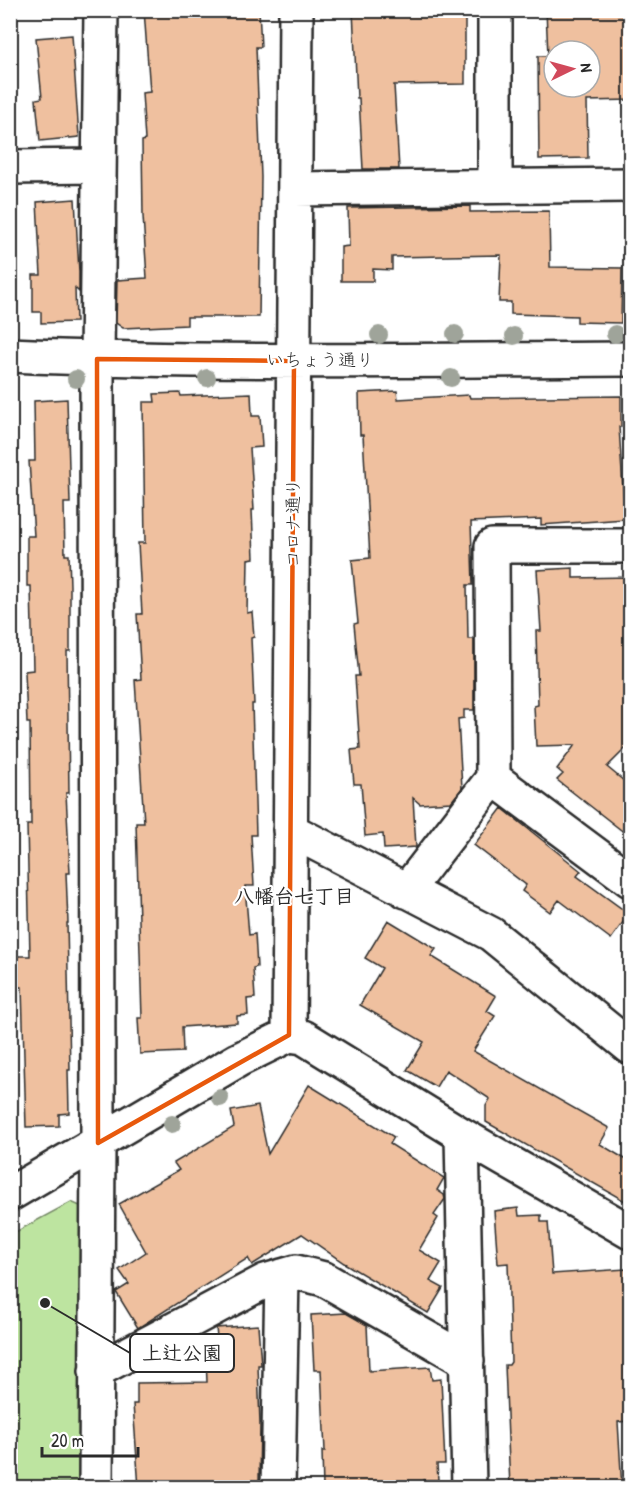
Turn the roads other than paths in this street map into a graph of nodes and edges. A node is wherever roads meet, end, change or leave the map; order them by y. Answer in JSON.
{"nodes":[{"id":1,"x":101,"y":10,"type":"edge"},
{"id":2,"x":296,"y":10,"type":"edge"},
{"id":3,"x":495,"y":10,"type":"edge"},
{"id":4,"x":99,"y":166,"type":"junction"},
{"id":5,"x":10,"y":168,"type":"edge"},
{"id":6,"x":630,"y":185,"type":"edge"},
{"id":7,"x":495,"y":186,"type":"junction"},
{"id":8,"x":295,"y":189,"type":"junction"},
{"id":9,"x":10,"y":355,"type":"edge"},
{"id":10,"x":97,"y":359,"type":"junction"},
{"id":11,"x":630,"y":359,"type":"edge"},
{"id":12,"x":294,"y":361,"type":"junction"},
{"id":13,"x":630,"y":546,"type":"edge"},
{"id":14,"x":493,"y":778,"type":"junction"},
{"id":15,"x":290,"y":830,"type":"junction"},
{"id":16,"x":630,"y":880,"type":"edge"},
{"id":17,"x":406,"y":891,"type":"junction"},
{"id":18,"x":289,"y":1035,"type":"junction"},
{"id":19,"x":630,"y":1047,"type":"edge"},
{"id":20,"x":462,"y":1135,"type":"junction"},
{"id":21,"x":99,"y":1143,"type":"junction"},
{"id":22,"x":10,"y":1194,"type":"edge"},
{"id":23,"x":630,"y":1232,"type":"edge"},
{"id":24,"x":282,"y":1276,"type":"junction"},
{"id":25,"x":466,"y":1361,"type":"junction"},
{"id":26,"x":96,"y":1371,"type":"junction"},
{"id":27,"x":96,"y":1488,"type":"edge"},
{"id":28,"x":278,"y":1488,"type":"edge"},
{"id":29,"x":469,"y":1488,"type":"edge"}],
"edges":[{"from":1,"to":4,"type":"street"},
{"from":2,"to":8,"type":"street","name":"コロナ通り"},
{"from":3,"to":7,"type":"street"},
{"from":4,"to":5,"type":"street"},
{"from":4,"to":10,"type":"street"},
{"from":6,"to":7,"type":"street"},
{"from":7,"to":8,"type":"street"},
{"from":8,"to":12,"type":"street","name":"コロナ通り"},
{"from":9,"to":10,"type":"street","name":"いちょう通り"},
{"from":10,"to":12,"type":"street","name":"いちょう通り"},
{"from":10,"to":21,"type":"street"},
{"from":11,"to":12,"type":"street","name":"いちょう通り"},
{"from":12,"to":15,"type":"street","name":"コロナ通り"},
{"from":13,"to":14,"type":"street"},
{"from":14,"to":16,"type":"street"},
{"from":14,"to":17,"type":"street"},
{"from":15,"to":17,"type":"street"},
{"from":15,"to":18,"type":"street","name":"コロナ通り"},
{"from":17,"to":19,"type":"street"},
{"from":18,"to":20,"type":"street"},
{"from":18,"to":21,"type":"street"},
{"from":20,"to":23,"type":"street"},
{"from":20,"to":25,"type":"street"},
{"from":21,"to":22,"type":"street"},
{"from":21,"to":26,"type":"street"},
{"from":24,"to":25,"type":"street"},
{"from":24,"to":26,"type":"street"},
{"from":24,"to":28,"type":"street"},
{"from":25,"to":29,"type":"street"},
{"from":26,"to":27,"type":"street"}]}
